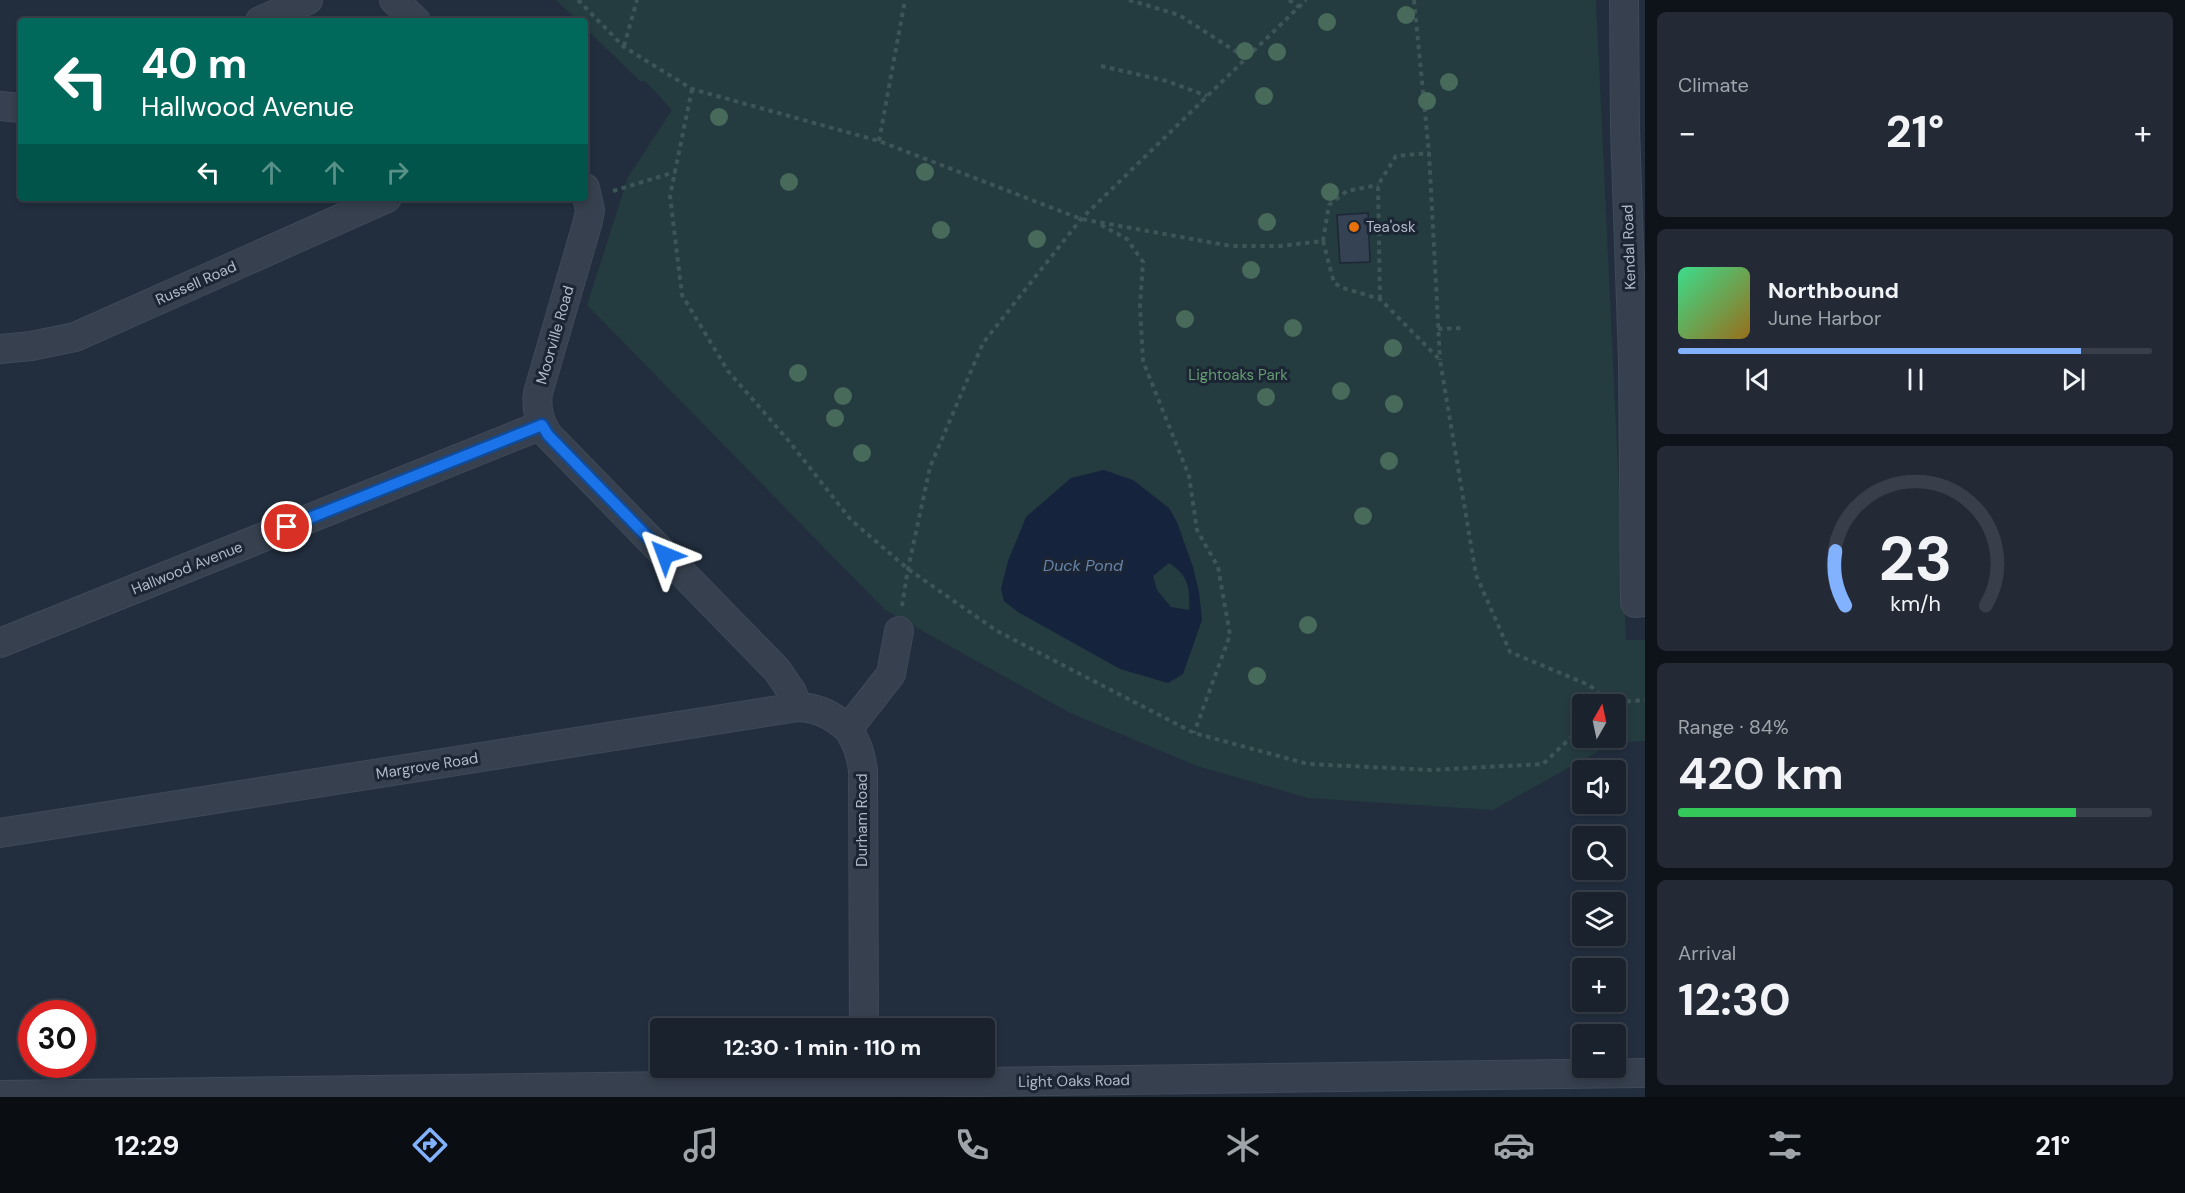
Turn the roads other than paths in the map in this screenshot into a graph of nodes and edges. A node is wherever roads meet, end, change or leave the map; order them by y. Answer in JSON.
{"nodes":[{"id":1,"x":308,"y":0,"type":"edge"},
{"id":2,"x":394,"y":0,"type":"edge"},
{"id":3,"x":1624,"y":0,"type":"edge"},
{"id":4,"x":267,"y":18,"type":"edge"},
{"id":5,"x":413,"y":18,"type":"edge"},
{"id":6,"x":0,"y":105,"type":"edge"},
{"id":7,"x":18,"y":108,"type":"edge"},
{"id":8,"x":1635,"y":128,"type":"edge"},
{"id":9,"x":380,"y":201,"type":"edge"},
{"id":10,"x":587,"y":201,"type":"edge"},
{"id":11,"x":0,"y":349,"type":"edge"},
{"id":12,"x":1639,"y":361,"type":"edge"},
{"id":13,"x":542,"y":425,"type":"junction"},
{"id":14,"x":1640,"y":603,"type":"edge"},
{"id":15,"x":899,"y":631,"type":"road end"},
{"id":16,"x":0,"y":643,"type":"edge"},
{"id":17,"x":798,"y":707,"type":"junction"},
{"id":18,"x":848,"y":729,"type":"junction"},
{"id":19,"x":0,"y":833,"type":"edge"},
{"id":20,"x":864,"y":1018,"type":"edge"},
{"id":21,"x":1645,"y":1073,"type":"edge"},
{"id":22,"x":995,"y":1076,"type":"edge"},
{"id":23,"x":774,"y":1078,"type":"edge"},
{"id":24,"x":0,"y":1095,"type":"edge"}],
"edges":[{"from":1,"to":4,"type":"street"},
{"from":2,"to":5,"type":"street"},
{"from":3,"to":8,"type":"street","name":"Kendal Road"},
{"from":6,"to":7,"type":"street"},
{"from":8,"to":12,"type":"street","name":"Kendal Road"},
{"from":9,"to":11,"type":"street","name":"Russell Road"},
{"from":10,"to":13,"type":"street","name":"Moorville Road"},
{"from":12,"to":14,"type":"street","name":"Kendal Road"},
{"from":13,"to":16,"type":"street","name":"Hallwood Avenue"},
{"from":13,"to":17,"type":"street"},
{"from":15,"to":18,"type":"street"},
{"from":17,"to":18,"type":"street","name":"Margrove Road"},
{"from":17,"to":19,"type":"street","name":"Margrove Road"},
{"from":18,"to":20,"type":"street","name":"Durham Road"},
{"from":21,"to":22,"type":"street","name":"Light Oaks Road"},
{"from":23,"to":24,"type":"street","name":"Light Oaks Road"}]}
